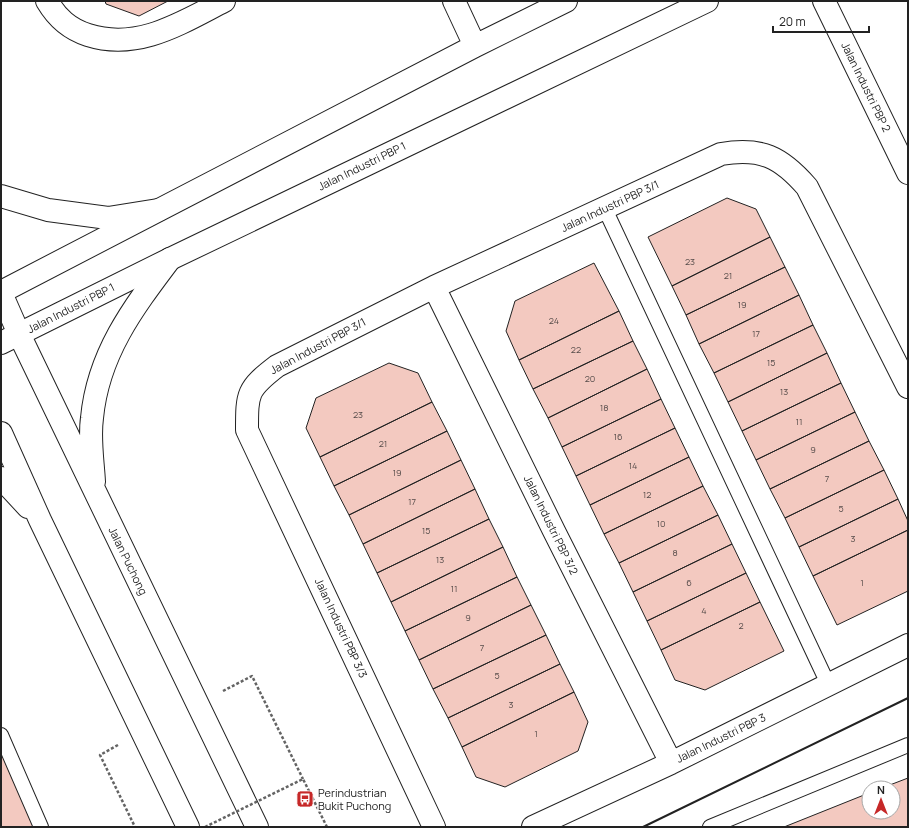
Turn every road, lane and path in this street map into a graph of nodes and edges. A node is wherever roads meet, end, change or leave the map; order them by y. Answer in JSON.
{"nodes":[{"id":1,"x":47,"y":1,"type":"edge"},
{"id":2,"x":224,"y":1,"type":"edge"},
{"id":3,"x":454,"y":1,"type":"edge"},
{"id":4,"x":566,"y":1,"type":"edge"},
{"id":5,"x":707,"y":1,"type":"edge"},
{"id":6,"x":824,"y":1,"type":"edge"},
{"id":7,"x":474,"y":46,"type":"junction"},
{"id":8,"x":908,"y":173,"type":"edge"},
{"id":9,"x":1,"y":196,"type":"edge"},
{"id":10,"x":605,"y":209,"type":"junction"},
{"id":11,"x":158,"y":210,"type":"junction"},
{"id":12,"x":170,"y":259,"type":"junction"},
{"id":13,"x":434,"y":287,"type":"junction"},
{"id":14,"x":1,"y":293,"type":"edge"},
{"id":15,"x":10,"y":339,"type":"edge"},
{"id":16,"x":908,"y":387,"type":"edge"},
{"id":17,"x":247,"y":430,"type":"joint"},
{"id":18,"x":1,"y":433,"type":"edge"},
{"id":19,"x":1,"y":478,"type":"edge"},
{"id":20,"x":95,"y":491,"type":"junction"},
{"id":21,"x":40,"y":520,"type":"junction"},
{"id":22,"x":908,"y":646,"type":"edge"},
{"id":23,"x":829,"y":686,"type":"junction"},
{"id":24,"x":198,"y":704,"type":"junction"},
{"id":25,"x":1,"y":736,"type":"edge"},
{"id":26,"x":908,"y":745,"type":"edge"},
{"id":27,"x":100,"y":755,"type":"dead end"},
{"id":28,"x":671,"y":763,"type":"junction"},
{"id":29,"x":303,"y":779,"type":"junction"},
{"id":30,"x":41,"y":827,"type":"edge"},
{"id":31,"x":135,"y":827,"type":"edge"},
{"id":32,"x":188,"y":827,"type":"edge"},
{"id":33,"x":205,"y":827,"type":"edge"},
{"id":34,"x":257,"y":827,"type":"edge"},
{"id":35,"x":327,"y":827,"type":"edge"},
{"id":36,"x":434,"y":827,"type":"edge"},
{"id":37,"x":533,"y":827,"type":"edge"},
{"id":38,"x":710,"y":827,"type":"edge"}],
"edges":[{"from":1,"to":2,"type":"main road"},
{"from":3,"to":7,"type":"main road"},
{"from":4,"to":7,"type":"main road"},
{"from":5,"to":12,"type":"main road","name":"Jalan Industri PBP 1"},
{"from":6,"to":8,"type":"main road","name":"Jalan Industri PBP 2"},
{"from":7,"to":11,"type":"main road"},
{"from":9,"to":11,"type":"main road"},
{"from":10,"to":13,"type":"main road","name":"Jalan Industri PBP 3/1"},
{"from":10,"to":16,"type":"main road","name":"Jalan Industri PBP 3/1"},
{"from":10,"to":23,"type":"lane"},
{"from":11,"to":14,"type":"main road"},
{"from":12,"to":15,"type":"main road","name":"Jalan Industri PBP 1"},
{"from":12,"to":20,"type":"main road"},
{"from":13,"to":17,"type":"main road","name":"Jalan Industri PBP 3/1"},
{"from":13,"to":28,"type":"main road","name":"Jalan Industri PBP 3/2"},
{"from":14,"to":15,"type":"main road","name":"Jalan Puchong"},
{"from":15,"to":20,"type":"main road","name":"Jalan Puchong"},
{"from":17,"to":36,"type":"main road","name":"Jalan Industri PBP 3/3"},
{"from":18,"to":21,"type":"main road"},
{"from":19,"to":21,"type":"main road"},
{"from":20,"to":24,"type":"main road","name":"Jalan Puchong"},
{"from":21,"to":32,"type":"main road"},
{"from":22,"to":23,"type":"main road","name":"Jalan Industri PBP 3"},
{"from":23,"to":28,"type":"main road","name":"Jalan Industri PBP 3"},
{"from":24,"to":29,"type":"path"},
{"from":24,"to":34,"type":"main road","name":"Jalan Puchong"},
{"from":25,"to":30,"type":"lane"},
{"from":26,"to":38,"type":"lane"},
{"from":27,"to":31,"type":"path"},
{"from":28,"to":37,"type":"main road","name":"Jalan Industri PBP 3"},
{"from":29,"to":33,"type":"path","bridge":true},
{"from":29,"to":35,"type":"path","bridge":true}]}
